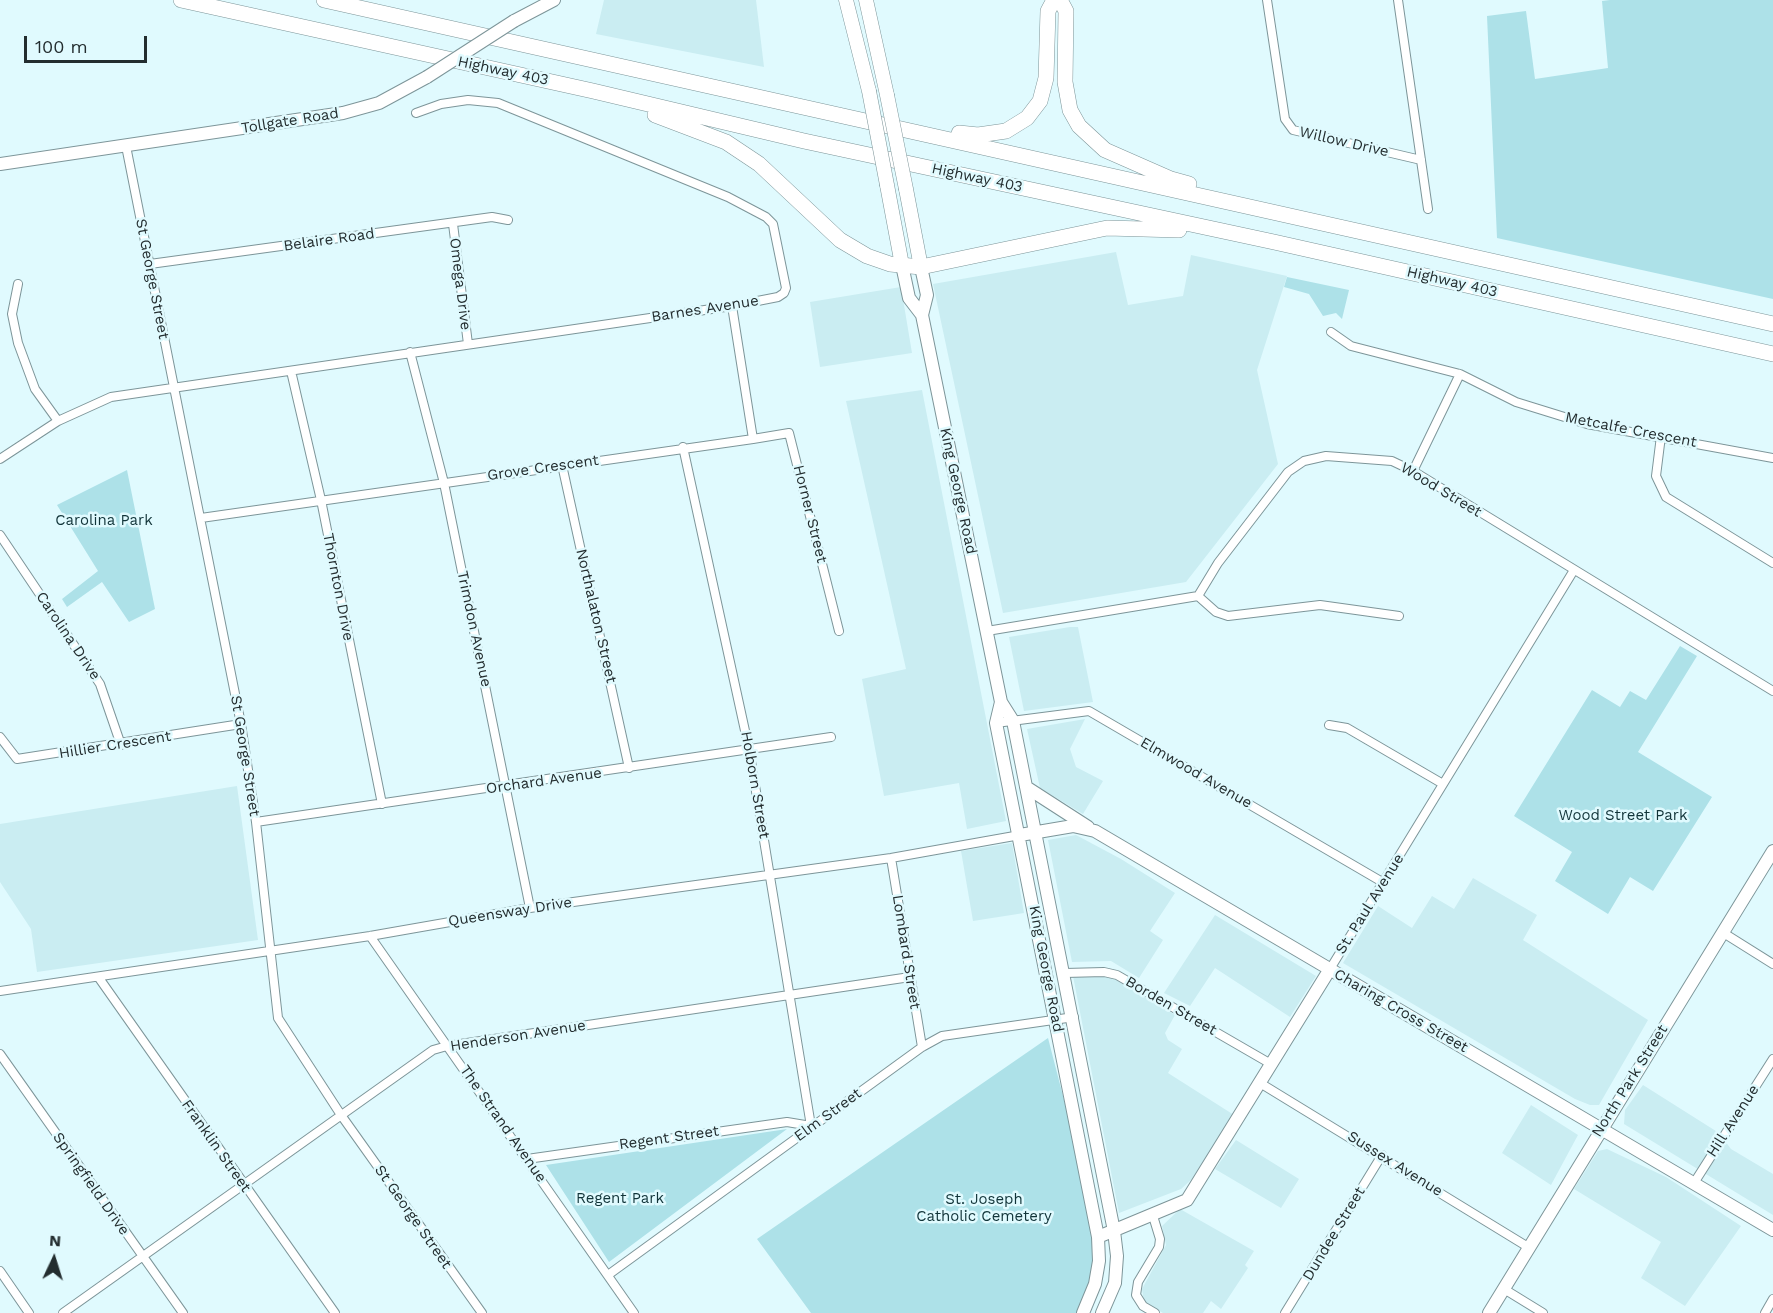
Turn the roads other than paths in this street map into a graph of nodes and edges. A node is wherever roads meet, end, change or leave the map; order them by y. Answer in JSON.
{"nodes":[{"id":1,"x":182,"y":0,"type":"edge"},
{"id":2,"x":324,"y":0,"type":"edge"},
{"id":3,"x":554,"y":0,"type":"edge"},
{"id":4,"x":846,"y":0,"type":"edge"},
{"id":5,"x":866,"y":0,"type":"edge"},
{"id":6,"x":1054,"y":0,"type":"edge"},
{"id":7,"x":1060,"y":0,"type":"edge"},
{"id":8,"x":1267,"y":0,"type":"edge"},
{"id":9,"x":1398,"y":0,"type":"edge"},
{"id":10,"x":593,"y":91,"type":"junction"},
{"id":11,"x":416,"y":113,"type":"dead end"},
{"id":12,"x":900,"y":128,"type":"junction"},
{"id":13,"x":126,"y":146,"type":"junction"},
{"id":14,"x":1420,"y":160,"type":"junction"},
{"id":15,"x":0,"y":164,"type":"edge"},
{"id":16,"x":1428,"y":209,"type":"dead end"},
{"id":17,"x":508,"y":220,"type":"dead end"},
{"id":18,"x":1316,"y":221,"type":"junction"},
{"id":19,"x":453,"y":224,"type":"junction"},
{"id":20,"x":1274,"y":242,"type":"junction"},
{"id":21,"x":150,"y":264,"type":"junction"},
{"id":22,"x":902,"y":265,"type":"junction"},
{"id":23,"x":921,"y":267,"type":"junction"},
{"id":24,"x":18,"y":284,"type":"dead end"},
{"id":25,"x":732,"y":306,"type":"junction"},
{"id":26,"x":922,"y":315,"type":"junction"},
{"id":27,"x":1773,"y":324,"type":"edge"},
{"id":28,"x":1330,"y":332,"type":"dead end"},
{"id":29,"x":468,"y":344,"type":"junction"},
{"id":30,"x":410,"y":352,"type":"junction"},
{"id":31,"x":1773,"y":354,"type":"edge"},
{"id":32,"x":291,"y":371,"type":"junction"},
{"id":33,"x":1460,"y":374,"type":"junction"},
{"id":34,"x":173,"y":389,"type":"junction"},
{"id":35,"x":58,"y":421,"type":"junction"},
{"id":36,"x":1661,"y":436,"type":"junction"},
{"id":37,"x":753,"y":439,"type":"junction"},
{"id":38,"x":683,"y":447,"type":"junction"},
{"id":39,"x":1773,"y":458,"type":"edge"},
{"id":40,"x":0,"y":459,"type":"edge"},
{"id":41,"x":562,"y":465,"type":"junction"},
{"id":42,"x":1413,"y":471,"type":"junction"},
{"id":43,"x":444,"y":483,"type":"junction"},
{"id":44,"x":321,"y":500,"type":"junction"},
{"id":45,"x":201,"y":518,"type":"junction"},
{"id":46,"x":0,"y":535,"type":"edge"},
{"id":47,"x":1773,"y":563,"type":"edge"},
{"id":48,"x":1574,"y":570,"type":"junction"},
{"id":49,"x":1198,"y":596,"type":"junction"},
{"id":50,"x":1399,"y":616,"type":"dead end"},
{"id":51,"x":839,"y":631,"type":"dead end"},
{"id":52,"x":987,"y":631,"type":"junction"},
{"id":53,"x":1773,"y":691,"type":"edge"},
{"id":54,"x":1000,"y":702,"type":"junction"},
{"id":55,"x":1013,"y":721,"type":"junction"},
{"id":56,"x":996,"y":723,"type":"junction"},
{"id":57,"x":241,"y":724,"type":"junction"},
{"id":58,"x":1329,"y":725,"type":"dead end"},
{"id":59,"x":0,"y":737,"type":"edge"},
{"id":60,"x":831,"y":737,"type":"dead end"},
{"id":61,"x":121,"y":745,"type":"junction"},
{"id":62,"x":749,"y":749,"type":"junction"},
{"id":63,"x":630,"y":768,"type":"junction"},
{"id":64,"x":1443,"y":784,"type":"junction"},
{"id":65,"x":506,"y":787,"type":"junction"},
{"id":66,"x":1026,"y":787,"type":"junction"},
{"id":67,"x":382,"y":804,"type":"junction"},
{"id":68,"x":256,"y":822,"type":"junction"},
{"id":69,"x":1095,"y":831,"type":"junction"},
{"id":70,"x":1035,"y":833,"type":"junction"},
{"id":71,"x":1020,"y":835,"type":"junction"},
{"id":72,"x":1773,"y":851,"type":"edge"},
{"id":73,"x":891,"y":858,"type":"junction"},
{"id":74,"x":770,"y":874,"type":"junction"},
{"id":75,"x":1384,"y":883,"type":"junction"},
{"id":76,"x":530,"y":908,"type":"junction"},
{"id":77,"x":1722,"y":932,"type":"junction"},
{"id":78,"x":370,"y":936,"type":"junction"},
{"id":79,"x":271,"y":950,"type":"junction"},
{"id":80,"x":1773,"y":964,"type":"edge"},
{"id":81,"x":1330,"y":969,"type":"junction"},
{"id":82,"x":1065,"y":973,"type":"junction"},
{"id":83,"x":910,"y":977,"type":"junction"},
{"id":84,"x":99,"y":978,"type":"junction"},
{"id":85,"x":0,"y":991,"type":"edge"},
{"id":86,"x":791,"y":996,"type":"junction"},
{"id":87,"x":1074,"y":1017,"type":"junction"},
{"id":88,"x":1056,"y":1019,"type":"junction"},
{"id":89,"x":447,"y":1046,"type":"junction"},
{"id":90,"x":922,"y":1047,"type":"junction"},
{"id":91,"x":0,"y":1054,"type":"edge"},
{"id":92,"x":1773,"y":1059,"type":"edge"},
{"id":93,"x":1271,"y":1064,"type":"junction"},
{"id":94,"x":1260,"y":1083,"type":"junction"},
{"id":95,"x":340,"y":1115,"type":"junction"},
{"id":96,"x":811,"y":1126,"type":"junction"},
{"id":97,"x":1601,"y":1127,"type":"junction"},
{"id":98,"x":1382,"y":1155,"type":"junction"},
{"id":99,"x":527,"y":1159,"type":"junction"},
{"id":100,"x":1694,"y":1183,"type":"junction"},
{"id":101,"x":243,"y":1184,"type":"junction"},
{"id":102,"x":1153,"y":1216,"type":"junction"},
{"id":103,"x":1773,"y":1230,"type":"edge"},
{"id":104,"x":1114,"y":1231,"type":"junction"},
{"id":105,"x":1098,"y":1237,"type":"junction"},
{"id":106,"x":1528,"y":1247,"type":"junction"},
{"id":107,"x":143,"y":1257,"type":"junction"},
{"id":108,"x":0,"y":1271,"type":"edge"},
{"id":109,"x":608,"y":1275,"type":"junction"},
{"id":110,"x":1504,"y":1289,"type":"junction"},
{"id":111,"x":1773,"y":1299,"type":"edge"},
{"id":112,"x":29,"y":1313,"type":"edge"},
{"id":113,"x":63,"y":1313,"type":"edge"},
{"id":114,"x":183,"y":1313,"type":"edge"},
{"id":115,"x":335,"y":1313,"type":"edge"},
{"id":116,"x":482,"y":1313,"type":"edge"},
{"id":117,"x":634,"y":1313,"type":"edge"},
{"id":118,"x":1083,"y":1313,"type":"edge"},
{"id":119,"x":1102,"y":1313,"type":"edge"},
{"id":120,"x":1155,"y":1313,"type":"edge"},
{"id":121,"x":1285,"y":1313,"type":"edge"},
{"id":122,"x":1489,"y":1313,"type":"edge"},
{"id":123,"x":1543,"y":1313,"type":"edge"},
{"id":124,"x":1765,"y":1313,"type":"edge"}],
"edges":[{"from":1,"to":10,"type":"highway","name":"Highway 403"},
{"from":2,"to":12,"type":"highway","name":"Highway 403"},
{"from":3,"to":13,"type":"main road","name":"Tollgate Road","bridge":true},
{"from":4,"to":22,"type":"main road","name":"King George Road","bridge":true},
{"from":5,"to":23,"type":"main road","name":"King George Road","bridge":true},
{"from":6,"to":12,"type":"highway"},
{"from":7,"to":18,"type":"highway"},
{"from":8,"to":14,"type":"street","name":"Willow Drive"},
{"from":9,"to":14,"type":"street"},
{"from":10,"to":20,"type":"highway","name":"Highway 403"},
{"from":10,"to":22,"type":"highway"},
{"from":11,"to":25,"type":"street","name":"Barnes Avenue"},
{"from":12,"to":18,"type":"highway","name":"Highway 403"},
{"from":13,"to":15,"type":"main road","name":"Tollgate Road"},
{"from":13,"to":21,"type":"street","name":"St George Street"},
{"from":14,"to":16,"type":"street"},
{"from":17,"to":19,"type":"street","name":"Belaire Road"},
{"from":18,"to":27,"type":"highway","name":"Highway 403"},
{"from":19,"to":21,"type":"street","name":"Belaire Road"},
{"from":19,"to":29,"type":"street","name":"Omega Drive"},
{"from":20,"to":23,"type":"highway"},
{"from":20,"to":31,"type":"highway","name":"Highway 403"},
{"from":21,"to":34,"type":"street","name":"St George Street"},
{"from":22,"to":23,"type":"highway"},
{"from":22,"to":26,"type":"main road","name":"King George Road"},
{"from":23,"to":26,"type":"main road","name":"King George Road"},
{"from":24,"to":35,"type":"street"},
{"from":25,"to":29,"type":"street","name":"Barnes Avenue"},
{"from":25,"to":37,"type":"street"},
{"from":26,"to":52,"type":"main road","name":"King George Road"},
{"from":28,"to":33,"type":"street","name":"Metcalfe Crescent"},
{"from":29,"to":30,"type":"street","name":"Barnes Avenue"},
{"from":30,"to":32,"type":"street","name":"Barnes Avenue"},
{"from":30,"to":43,"type":"street","name":"Trimdon Avenue"},
{"from":32,"to":34,"type":"street","name":"Barnes Avenue"},
{"from":32,"to":44,"type":"street","name":"Thornton Drive"},
{"from":33,"to":36,"type":"street","name":"Metcalfe Crescent"},
{"from":33,"to":42,"type":"street"},
{"from":34,"to":35,"type":"street"},
{"from":34,"to":45,"type":"street","name":"St George Street"},
{"from":35,"to":40,"type":"street"},
{"from":36,"to":39,"type":"street","name":"Metcalfe Crescent"},
{"from":36,"to":47,"type":"street"},
{"from":37,"to":38,"type":"street","name":"Grove Crescent"},
{"from":37,"to":51,"type":"street","name":"Horner Street"},
{"from":38,"to":41,"type":"street","name":"Grove Crescent"},
{"from":38,"to":62,"type":"street","name":"Holborn Street"},
{"from":41,"to":43,"type":"street","name":"Grove Crescent"},
{"from":41,"to":63,"type":"street","name":"Northalaton Street"},
{"from":42,"to":48,"type":"street","name":"Wood Street"},
{"from":42,"to":49,"type":"street","name":"Wood Street"},
{"from":43,"to":44,"type":"street","name":"Grove Crescent"},
{"from":43,"to":65,"type":"street","name":"Trimdon Avenue"},
{"from":44,"to":45,"type":"street","name":"Grove Crescent"},
{"from":44,"to":67,"type":"street","name":"Thornton Drive"},
{"from":45,"to":57,"type":"street","name":"St George Street"},
{"from":46,"to":61,"type":"street","name":"Carolina Drive"},
{"from":48,"to":53,"type":"street","name":"Wood Street"},
{"from":48,"to":64,"type":"street","name":"St. Paul Avenue"},
{"from":49,"to":50,"type":"street"},
{"from":49,"to":52,"type":"street"},
{"from":52,"to":54,"type":"main road","name":"King George Road"},
{"from":54,"to":55,"type":"main road","name":"King George Road"},
{"from":54,"to":56,"type":"main road","name":"King George Road"},
{"from":55,"to":56,"type":"street","name":"Elmwood Avenue"},
{"from":55,"to":66,"type":"main road","name":"King George Road"},
{"from":55,"to":75,"type":"street","name":"Elmwood Avenue"},
{"from":56,"to":71,"type":"main road","name":"King George Road"},
{"from":57,"to":61,"type":"street","name":"Hillier Crescent"},
{"from":57,"to":68,"type":"street","name":"St George Street"},
{"from":58,"to":64,"type":"street"},
{"from":59,"to":61,"type":"street","name":"Hillier Crescent"},
{"from":60,"to":62,"type":"street","name":"Orchard Avenue"},
{"from":62,"to":63,"type":"street","name":"Orchard Avenue"},
{"from":62,"to":74,"type":"street","name":"Holborn Street"},
{"from":63,"to":65,"type":"street","name":"Orchard Avenue"},
{"from":64,"to":75,"type":"street","name":"St. Paul Avenue"},
{"from":65,"to":67,"type":"street","name":"Orchard Avenue"},
{"from":65,"to":76,"type":"street","name":"Trimdon Avenue"},
{"from":66,"to":69,"type":"main road"},
{"from":66,"to":70,"type":"main road","name":"King George Road"},
{"from":67,"to":68,"type":"street","name":"Orchard Avenue"},
{"from":68,"to":79,"type":"street","name":"St George Street"},
{"from":69,"to":70,"type":"main road","name":"Charing Cross Street"},
{"from":69,"to":81,"type":"main road","name":"Charing Cross Street"},
{"from":70,"to":71,"type":"main road","name":"Charing Cross Street"},
{"from":70,"to":82,"type":"main road","name":"King George Road"},
{"from":71,"to":73,"type":"street","name":"Queensway Drive"},
{"from":71,"to":88,"type":"main road","name":"King George Road"},
{"from":72,"to":77,"type":"main road","name":"North Park Street"},
{"from":73,"to":74,"type":"street","name":"Queensway Drive"},
{"from":73,"to":83,"type":"street","name":"Lombard Street"},
{"from":74,"to":76,"type":"street","name":"Queensway Drive"},
{"from":74,"to":86,"type":"street","name":"Holborn Street"},
{"from":75,"to":81,"type":"street","name":"St. Paul Avenue"},
{"from":76,"to":78,"type":"street","name":"Queensway Drive"},
{"from":77,"to":80,"type":"street"},
{"from":77,"to":97,"type":"main road","name":"North Park Street"},
{"from":78,"to":79,"type":"street","name":"Queensway Drive"},
{"from":78,"to":89,"type":"street","name":"The Strand Avenue"},
{"from":79,"to":84,"type":"street","name":"Queensway Drive"},
{"from":79,"to":95,"type":"street","name":"St George Street"},
{"from":81,"to":93,"type":"main road","name":"St. Paul Avenue"},
{"from":81,"to":97,"type":"main road","name":"Charing Cross Street"},
{"from":82,"to":87,"type":"main road","name":"King George Road"},
{"from":82,"to":93,"type":"street","name":"Borden Street"},
{"from":83,"to":86,"type":"street","name":"Henderson Avenue"},
{"from":83,"to":90,"type":"street","name":"Lombard Street"},
{"from":84,"to":85,"type":"street","name":"Queensway Drive"},
{"from":84,"to":101,"type":"street","name":"Franklin Street"},
{"from":86,"to":89,"type":"street","name":"Henderson Avenue"},
{"from":86,"to":96,"type":"street","name":"Holborn Street"},
{"from":87,"to":88,"type":"street","name":"Elm Street"},
{"from":87,"to":104,"type":"main road","name":"King George Road"},
{"from":88,"to":90,"type":"street","name":"Elm Street"},
{"from":88,"to":105,"type":"main road","name":"King George Road"},
{"from":89,"to":95,"type":"street","name":"Henderson Avenue"},
{"from":89,"to":99,"type":"street","name":"The Strand Avenue"},
{"from":90,"to":96,"type":"street","name":"Elm Street"},
{"from":91,"to":107,"type":"street","name":"Springfield Drive"},
{"from":92,"to":100,"type":"street","name":"Hill Avenue"},
{"from":93,"to":94,"type":"main road","name":"St. Paul Avenue"},
{"from":94,"to":98,"type":"street","name":"Sussex Avenue"},
{"from":94,"to":102,"type":"main road","name":"St. Paul Avenue"},
{"from":95,"to":101,"type":"street","name":"Henderson Avenue"},
{"from":95,"to":116,"type":"street","name":"St George Street"},
{"from":96,"to":99,"type":"street","name":"Regent Street"},
{"from":96,"to":109,"type":"street","name":"Elm Street"},
{"from":97,"to":100,"type":"main road","name":"Charing Cross Street"},
{"from":97,"to":106,"type":"main road","name":"North Park Street"},
{"from":98,"to":106,"type":"street","name":"Sussex Avenue"},
{"from":98,"to":121,"type":"street","name":"Dundee Street"},
{"from":99,"to":109,"type":"street","name":"The Strand Avenue"},
{"from":100,"to":103,"type":"main road","name":"Charing Cross Street"},
{"from":101,"to":107,"type":"street","name":"Henderson Avenue"},
{"from":101,"to":115,"type":"street","name":"Franklin Street"},
{"from":102,"to":104,"type":"main road","name":"St. Paul Avenue"},
{"from":102,"to":120,"type":"street"},
{"from":104,"to":105,"type":"main road","name":"St. Paul Avenue"},
{"from":104,"to":119,"type":"main road"},
{"from":105,"to":118,"type":"main road"},
{"from":106,"to":110,"type":"main road","name":"North Park Street"},
{"from":107,"to":113,"type":"street","name":"Henderson Avenue"},
{"from":107,"to":114,"type":"street","name":"Springfield Drive"},
{"from":108,"to":112,"type":"street"},
{"from":109,"to":117,"type":"street","name":"The Strand Avenue"},
{"from":110,"to":122,"type":"main road","name":"North Park Street"},
{"from":110,"to":123,"type":"street"},
{"from":111,"to":124,"type":"street"}]}
